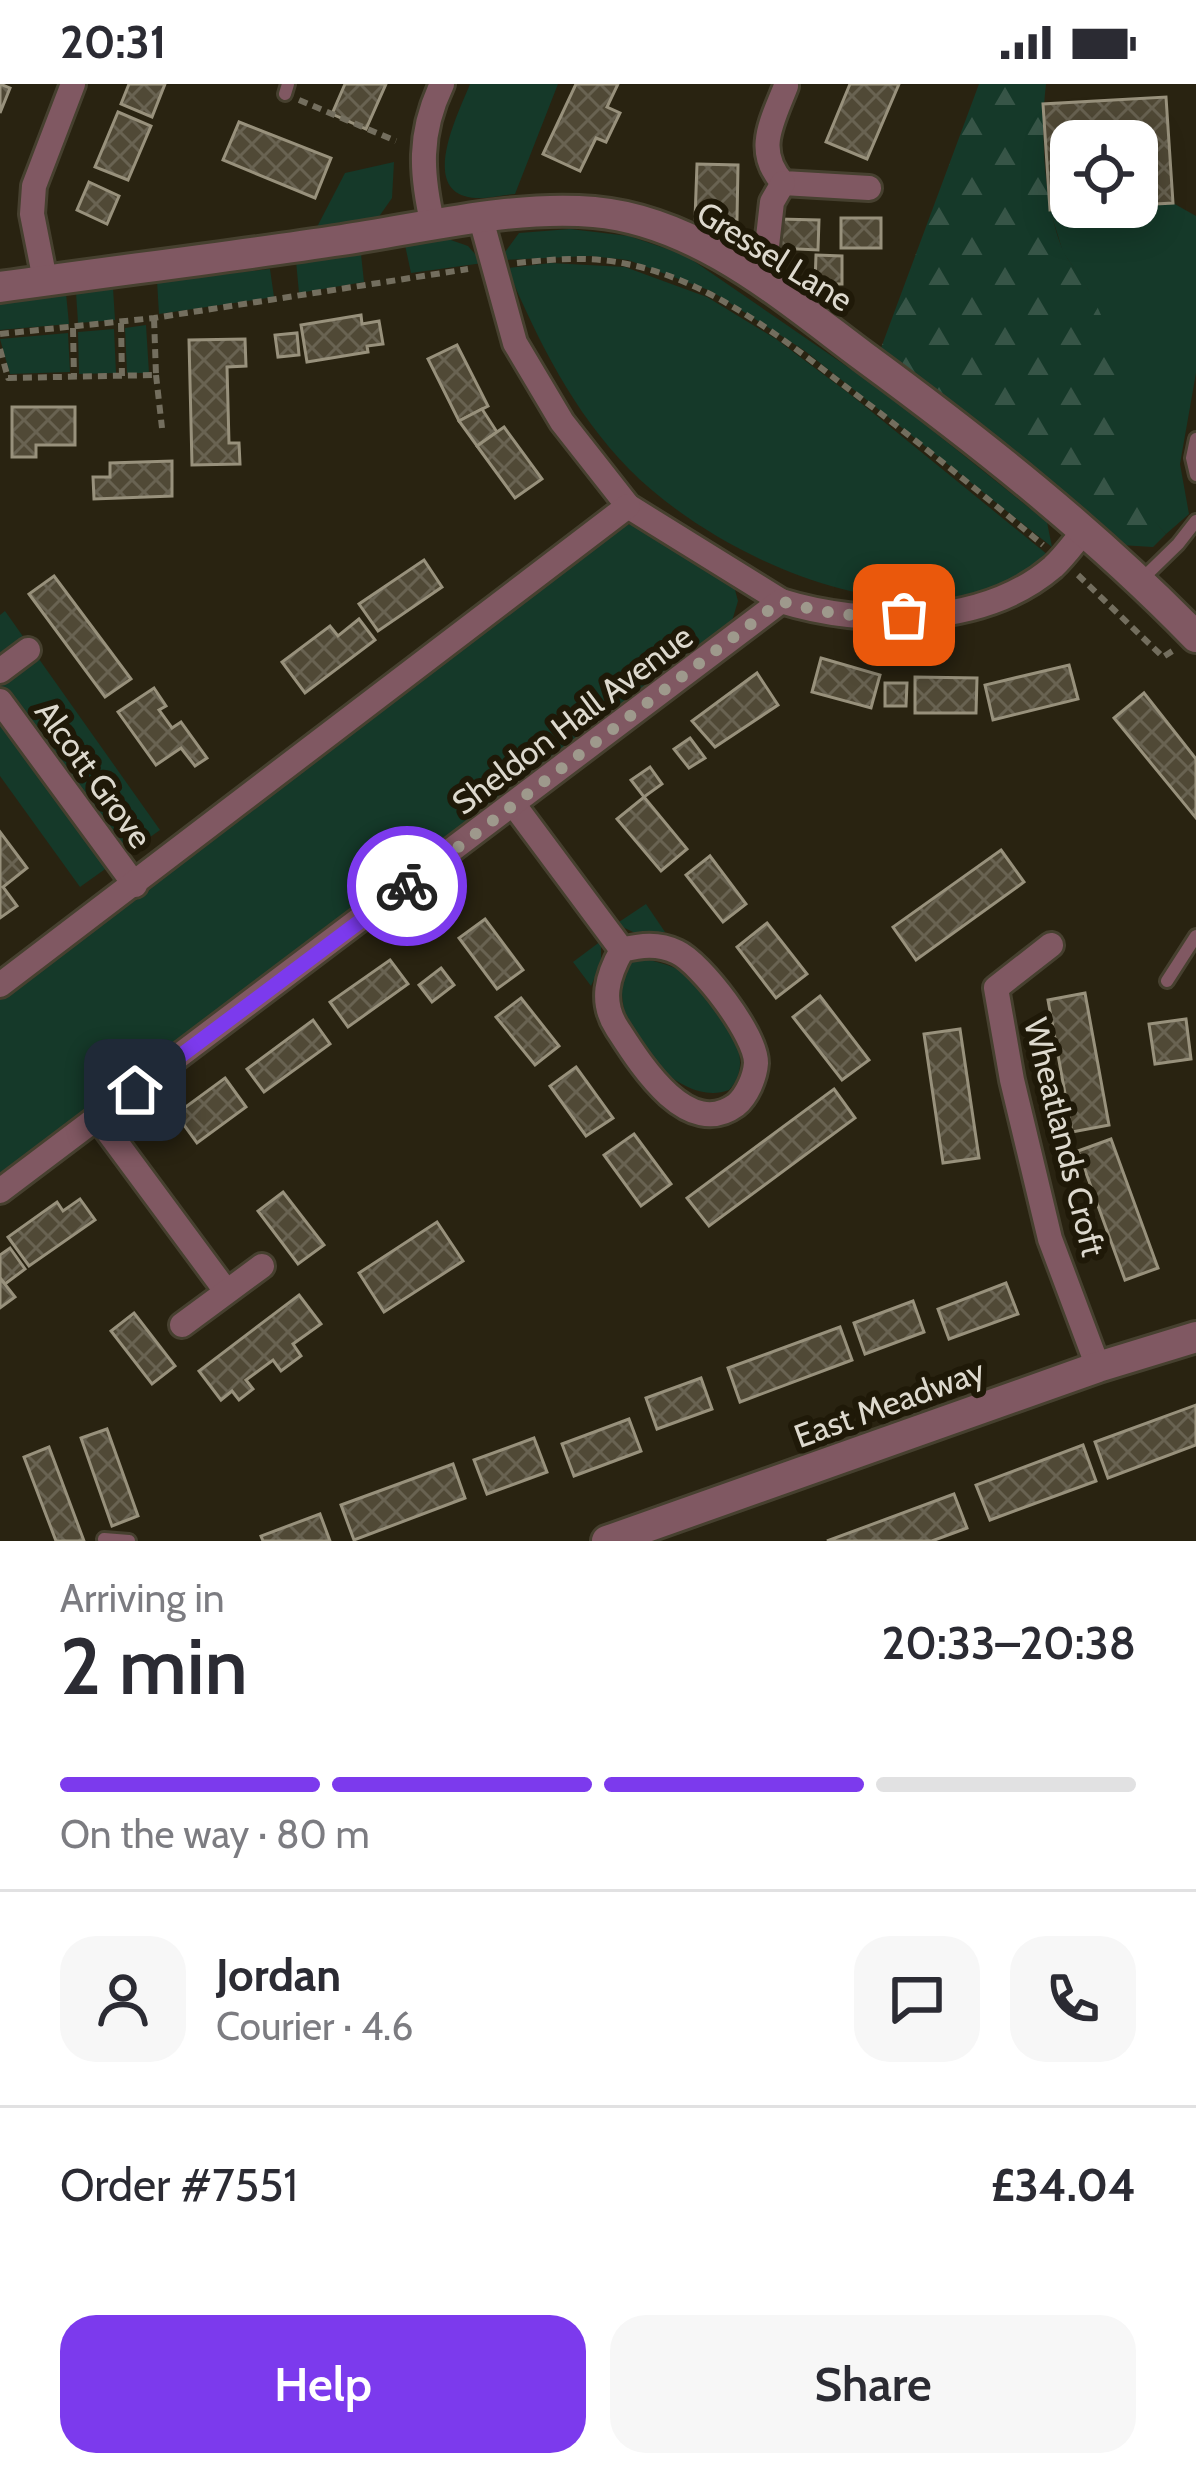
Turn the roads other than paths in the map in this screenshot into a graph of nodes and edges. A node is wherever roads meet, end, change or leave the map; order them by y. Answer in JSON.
{"nodes":[{"id":1,"x":73,"y":84,"type":"edge"},
{"id":2,"x":442,"y":84,"type":"edge"},
{"id":3,"x":784,"y":85,"type":"edge"},
{"id":4,"x":783,"y":183,"type":"junction"},
{"id":5,"x":869,"y":188,"type":"dead end"},
{"id":6,"x":481,"y":219,"type":"junction"},
{"id":7,"x":433,"y":226,"type":"junction"},
{"id":8,"x":766,"y":246,"type":"dead end"},
{"id":9,"x":45,"y":280,"type":"junction"},
{"id":10,"x":0,"y":287,"type":"edge"},
{"id":11,"x":1196,"y":440,"type":"edge"},
{"id":12,"x":1196,"y":475,"type":"edge"},
{"id":13,"x":628,"y":506,"type":"junction"},
{"id":14,"x":1196,"y":521,"type":"edge"},
{"id":15,"x":1084,"y":531,"type":"junction"},
{"id":16,"x":1141,"y":580,"type":"junction"},
{"id":17,"x":781,"y":601,"type":"junction"},
{"id":18,"x":1196,"y":637,"type":"edge"},
{"id":19,"x":28,"y":650,"type":"dead end"},
{"id":20,"x":0,"y":671,"type":"edge"},
{"id":21,"x":0,"y":701,"type":"edge"},
{"id":22,"x":514,"y":805,"type":"junction"},
{"id":23,"x":135,"y":886,"type":"junction"},
{"id":24,"x":1196,"y":936,"type":"edge"},
{"id":25,"x":1051,"y":945,"type":"dead end"},
{"id":26,"x":622,"y":950,"type":"junction"},
{"id":27,"x":1167,"y":981,"type":"dead end"},
{"id":28,"x":0,"y":985,"type":"edge"},
{"id":29,"x":98,"y":1118,"type":"junction"},
{"id":30,"x":0,"y":1191,"type":"edge"},
{"id":31,"x":262,"y":1266,"type":"dead end"},
{"id":32,"x":226,"y":1292,"type":"junction"},
{"id":33,"x":182,"y":1325,"type":"dead end"},
{"id":34,"x":1196,"y":1337,"type":"edge"},
{"id":35,"x":1098,"y":1367,"type":"junction"},
{"id":36,"x":104,"y":1538,"type":"edge"},
{"id":37,"x":129,"y":1541,"type":"edge"},
{"id":38,"x":607,"y":1541,"type":"edge"}],
"edges":[{"from":1,"to":9,"type":"street"},
{"from":2,"to":7,"type":"street"},
{"from":3,"to":4,"type":"street"},
{"from":4,"to":5,"type":"street"},
{"from":4,"to":8,"type":"street"},
{"from":6,"to":7,"type":"street","name":"Gressel Lane"},
{"from":6,"to":13,"type":"street"},
{"from":6,"to":15,"type":"street","name":"Gressel Lane"},
{"from":7,"to":9,"type":"street","name":"Gressel Lane"},
{"from":9,"to":10,"type":"street","name":"Gressel Lane"},
{"from":11,"to":12,"type":"lane"},
{"from":13,"to":17,"type":"street"},
{"from":13,"to":23,"type":"street"},
{"from":14,"to":16,"type":"lane"},
{"from":15,"to":16,"type":"street","name":"Gressel Lane"},
{"from":15,"to":17,"type":"street"},
{"from":16,"to":18,"type":"street","name":"Gressel Lane"},
{"from":17,"to":22,"type":"street","name":"Sheldon Hall Avenue"},
{"from":19,"to":20,"type":"street"},
{"from":21,"to":23,"type":"street","name":"Alcott Grove"},
{"from":22,"to":26,"type":"street"},
{"from":22,"to":29,"type":"street","name":"Sheldon Hall Avenue"},
{"from":23,"to":28,"type":"street"},
{"from":24,"to":27,"type":"lane"},
{"from":25,"to":35,"type":"street","name":"Wheatlands Croft"},
{"from":26,"to":26,"type":"street"},
{"from":29,"to":30,"type":"street","name":"Sheldon Hall Avenue"},
{"from":29,"to":32,"type":"street"},
{"from":31,"to":32,"type":"street"},
{"from":32,"to":33,"type":"street"},
{"from":34,"to":35,"type":"street","name":"East Meadway"},
{"from":35,"to":38,"type":"street","name":"East Meadway"},
{"from":36,"to":37,"type":"lane"}]}
